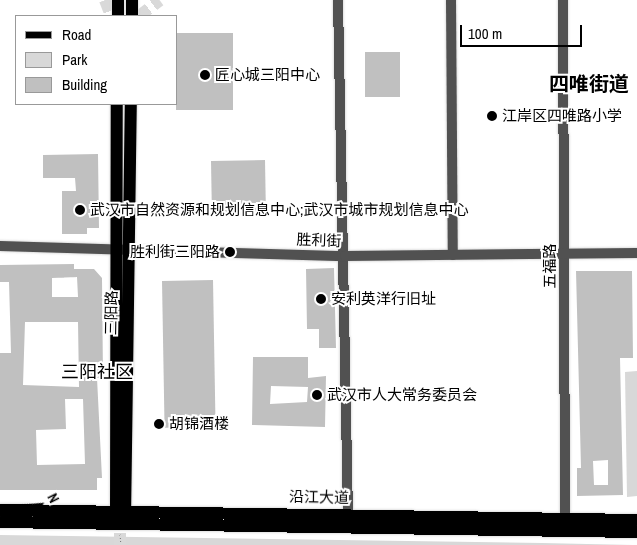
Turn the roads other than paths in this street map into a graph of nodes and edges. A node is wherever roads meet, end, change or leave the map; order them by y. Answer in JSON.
{"nodes":[{"id":1,"x":118,"y":0,"type":"edge"},
{"id":2,"x":132,"y":0,"type":"edge"},
{"id":3,"x":338,"y":0,"type":"edge"},
{"id":4,"x":450,"y":0,"type":"edge"},
{"id":5,"x":562,"y":0,"type":"edge"},
{"id":6,"x":118,"y":15,"type":"edge"},
{"id":7,"x":132,"y":15,"type":"edge"},
{"id":8,"x":117,"y":105,"type":"edge"},
{"id":9,"x":130,"y":105,"type":"edge"},
{"id":10,"x":0,"y":246,"type":"edge"},
{"id":11,"x":128,"y":249,"type":"junction"},
{"id":12,"x":114,"y":250,"type":"junction"},
{"id":13,"x":637,"y":252,"type":"edge"},
{"id":14,"x":564,"y":253,"type":"junction"},
{"id":15,"x":452,"y":255,"type":"junction"},
{"id":16,"x":345,"y":256,"type":"junction"},
{"id":17,"x":0,"y":510,"type":"edge"},
{"id":18,"x":348,"y":514,"type":"junction"},
{"id":19,"x":637,"y":520,"type":"edge"},
{"id":20,"x":120,"y":521,"type":"junction"},
{"id":21,"x":0,"y":522,"type":"edge"},
{"id":22,"x":565,"y":525,"type":"junction"},
{"id":23,"x":637,"y":532,"type":"edge"}],
"edges":[{"from":1,"to":6,"type":"main road"},
{"from":2,"to":7,"type":"main road"},
{"from":3,"to":16,"type":"street"},
{"from":4,"to":15,"type":"street"},
{"from":5,"to":14,"type":"street","name":"五福路"},
{"from":8,"to":12,"type":"main road","name":"三阳路"},
{"from":9,"to":11,"type":"main road","name":"三阳路"},
{"from":10,"to":12,"type":"street","name":"胜利街"},
{"from":11,"to":12,"type":"street","name":"胜利街"},
{"from":11,"to":16,"type":"street","name":"胜利街"},
{"from":11,"to":20,"type":"main road","name":"三阳路"},
{"from":12,"to":20,"type":"main road","name":"三阳路"},
{"from":13,"to":14,"type":"street","name":"胜利街"},
{"from":14,"to":15,"type":"street","name":"胜利街"},
{"from":14,"to":22,"type":"street","name":"五福路"},
{"from":15,"to":16,"type":"street","name":"胜利街"},
{"from":16,"to":18,"type":"street"},
{"from":17,"to":20,"type":"main road","name":"沿江大道"},
{"from":18,"to":20,"type":"main road","name":"沿江大道"},
{"from":18,"to":22,"type":"main road","name":"沿江大道"},
{"from":19,"to":22,"type":"main road","name":"沿江大道"},
{"from":20,"to":21,"type":"main road","name":"沿江大道"},
{"from":20,"to":22,"type":"main road","name":"沿江大道"},
{"from":22,"to":23,"type":"main road","name":"沿江大道"}]}
